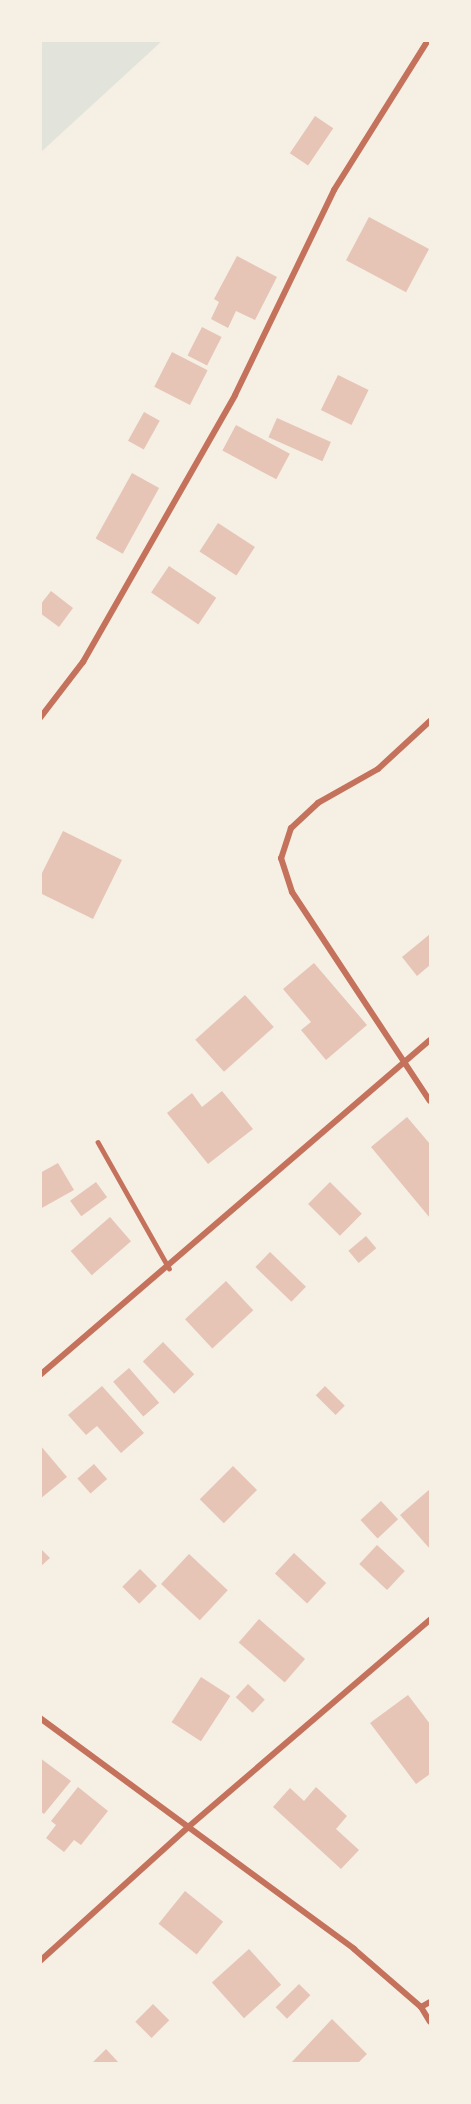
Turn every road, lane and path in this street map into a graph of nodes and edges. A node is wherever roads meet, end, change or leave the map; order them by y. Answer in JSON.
{"nodes":[{"id":1,"x":428,"y":40,"type":"edge"},
{"id":2,"x":40,"y":718,"type":"edge"},
{"id":3,"x":430,"y":721,"type":"edge"},
{"id":4,"x":430,"y":1040,"type":"edge"},
{"id":5,"x":404,"y":1064,"type":"junction"},
{"id":6,"x":430,"y":1101,"type":"edge"},
{"id":7,"x":98,"y":1142,"type":"dead end"},
{"id":8,"x":169,"y":1268,"type":"junction"},
{"id":9,"x":40,"y":1376,"type":"edge"},
{"id":10,"x":430,"y":1620,"type":"edge"},
{"id":11,"x":40,"y":1718,"type":"edge"},
{"id":12,"x":187,"y":1828,"type":"junction"},
{"id":13,"x":40,"y":1961,"type":"edge"},
{"id":14,"x":430,"y":2002,"type":"edge"},
{"id":15,"x":421,"y":2007,"type":"junction"},
{"id":16,"x":430,"y":2022,"type":"edge"}],
"edges":[{"from":1,"to":2,"type":"street"},
{"from":3,"to":5,"type":"street"},
{"from":4,"to":5,"type":"street"},
{"from":5,"to":6,"type":"street"},
{"from":5,"to":8,"type":"street"},
{"from":7,"to":8,"type":"lane"},
{"from":8,"to":9,"type":"street"},
{"from":10,"to":12,"type":"street"},
{"from":11,"to":12,"type":"street"},
{"from":12,"to":13,"type":"street"},
{"from":12,"to":15,"type":"street"},
{"from":14,"to":15,"type":"street"},
{"from":15,"to":16,"type":"street"}]}
